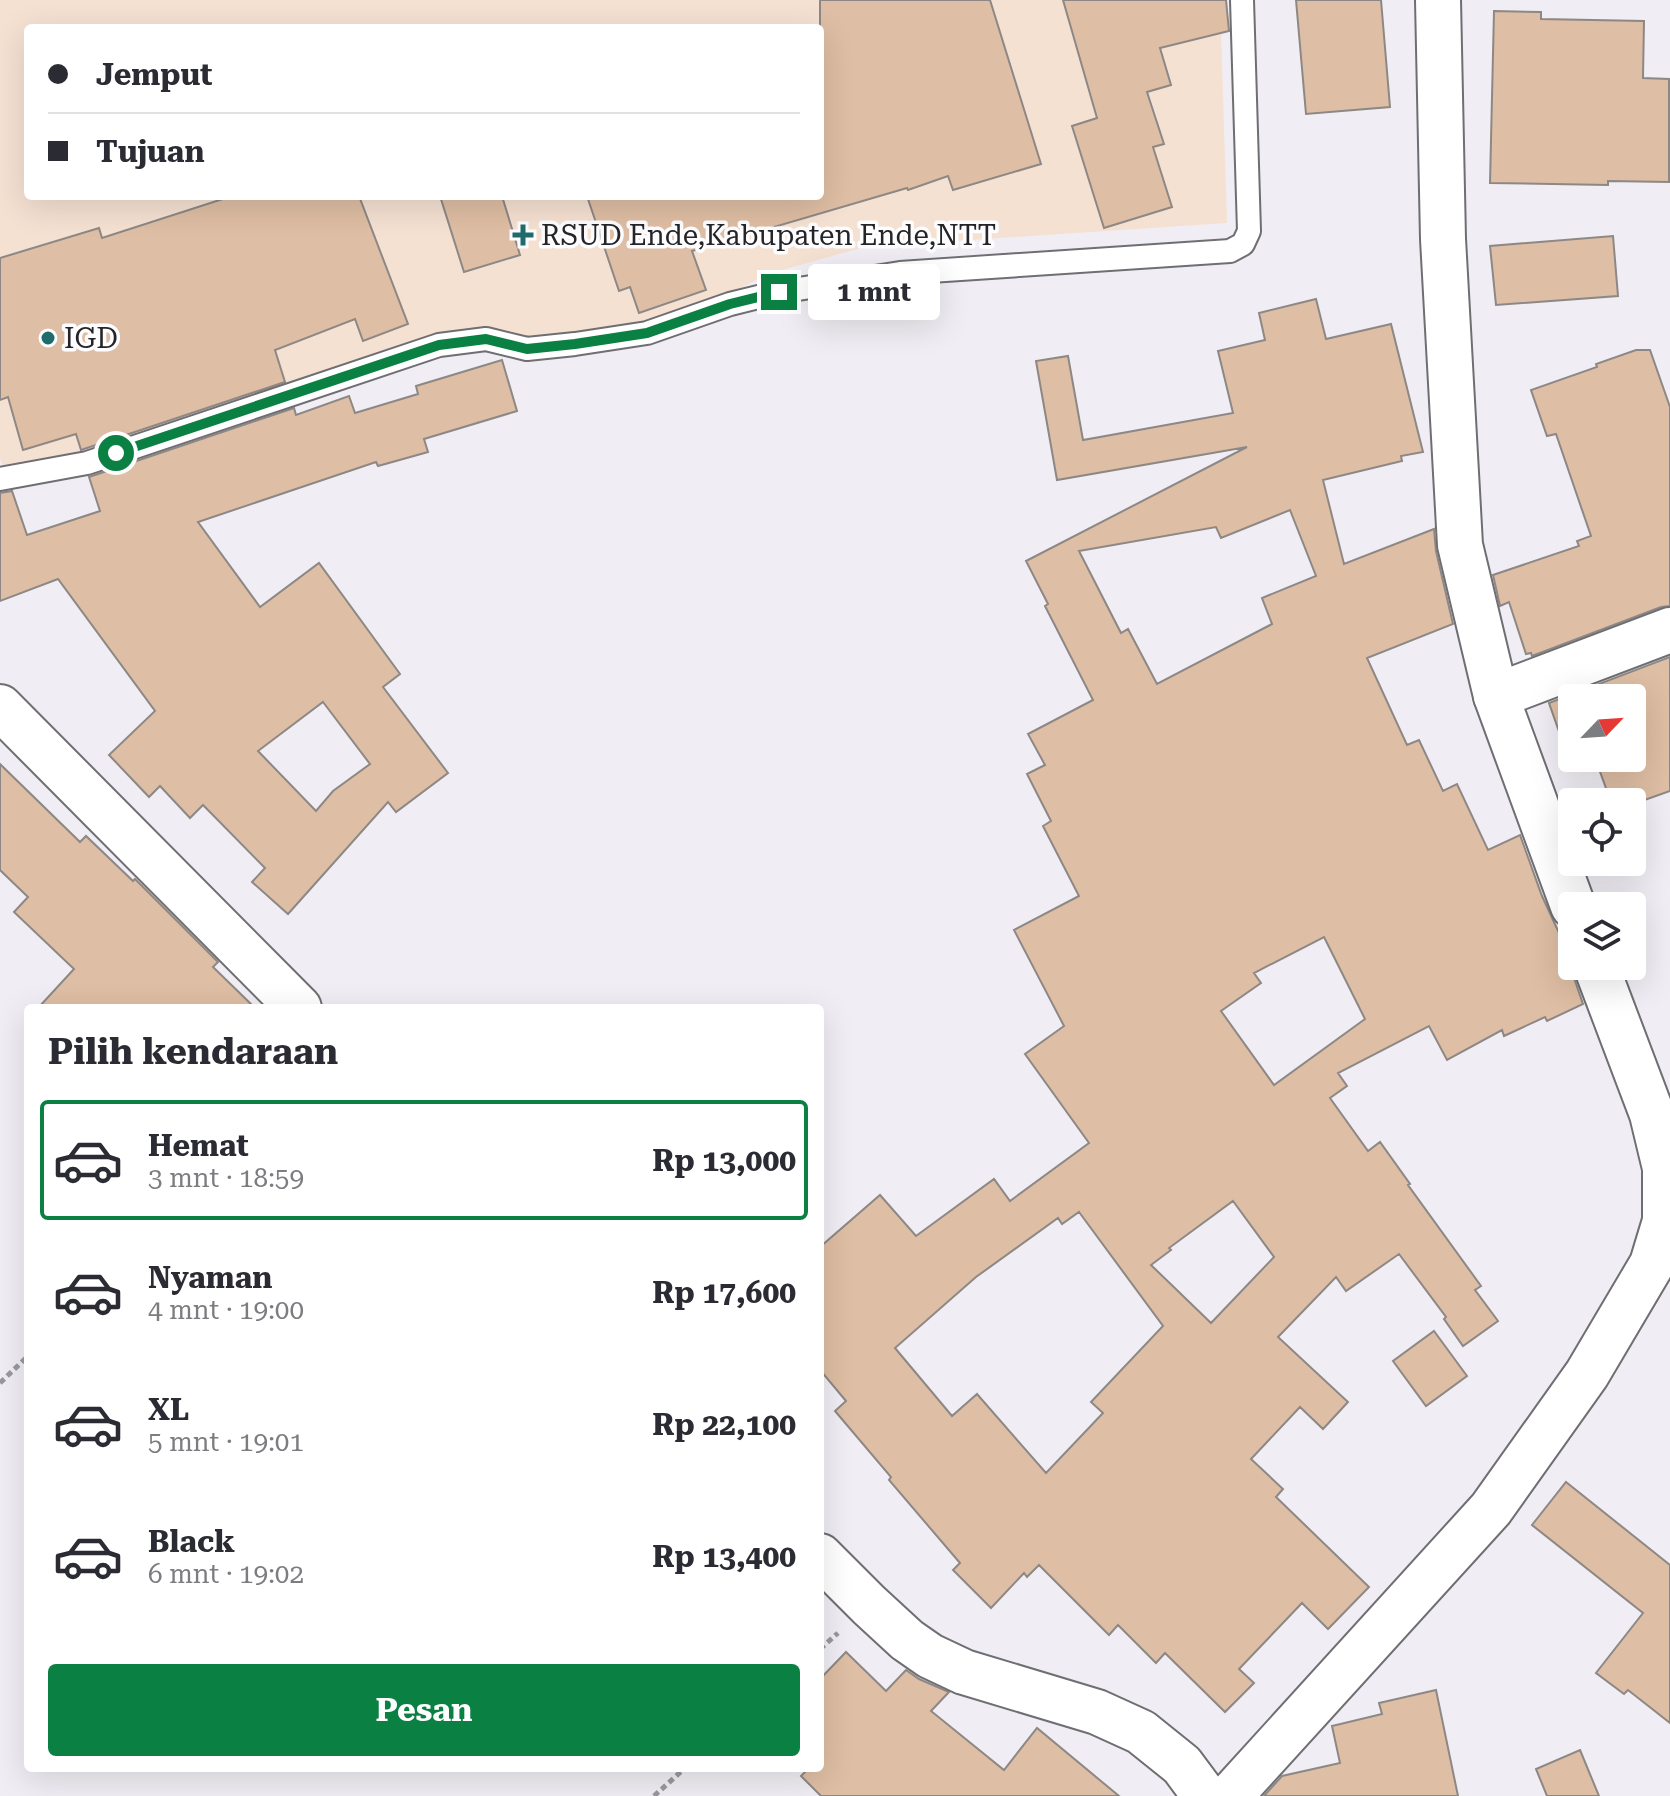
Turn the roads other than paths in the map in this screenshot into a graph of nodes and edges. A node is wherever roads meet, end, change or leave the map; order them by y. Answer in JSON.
{"nodes":[{"id":1,"x":1242,"y":0,"type":"edge"},
{"id":2,"x":1438,"y":0,"type":"edge"},
{"id":3,"x":0,"y":479,"type":"edge"},
{"id":4,"x":1670,"y":630,"type":"edge"},
{"id":5,"x":1496,"y":696,"type":"junction"},
{"id":6,"x":0,"y":707,"type":"edge"},
{"id":7,"x":1568,"y":892,"type":"edge"},
{"id":8,"x":1601,"y":980,"type":"edge"},
{"id":9,"x":295,"y":1004,"type":"edge"},
{"id":10,"x":824,"y":1560,"type":"edge"},
{"id":11,"x":1205,"y":1796,"type":"edge"},
{"id":12,"x":1230,"y":1796,"type":"edge"}],
"edges":[{"from":1,"to":3,"type":"lane"},
{"from":2,"to":5,"type":"street"},
{"from":4,"to":5,"type":"street"},
{"from":5,"to":7,"type":"street"},
{"from":6,"to":9,"type":"street"},
{"from":8,"to":12,"type":"street"},
{"from":10,"to":11,"type":"street"}]}
